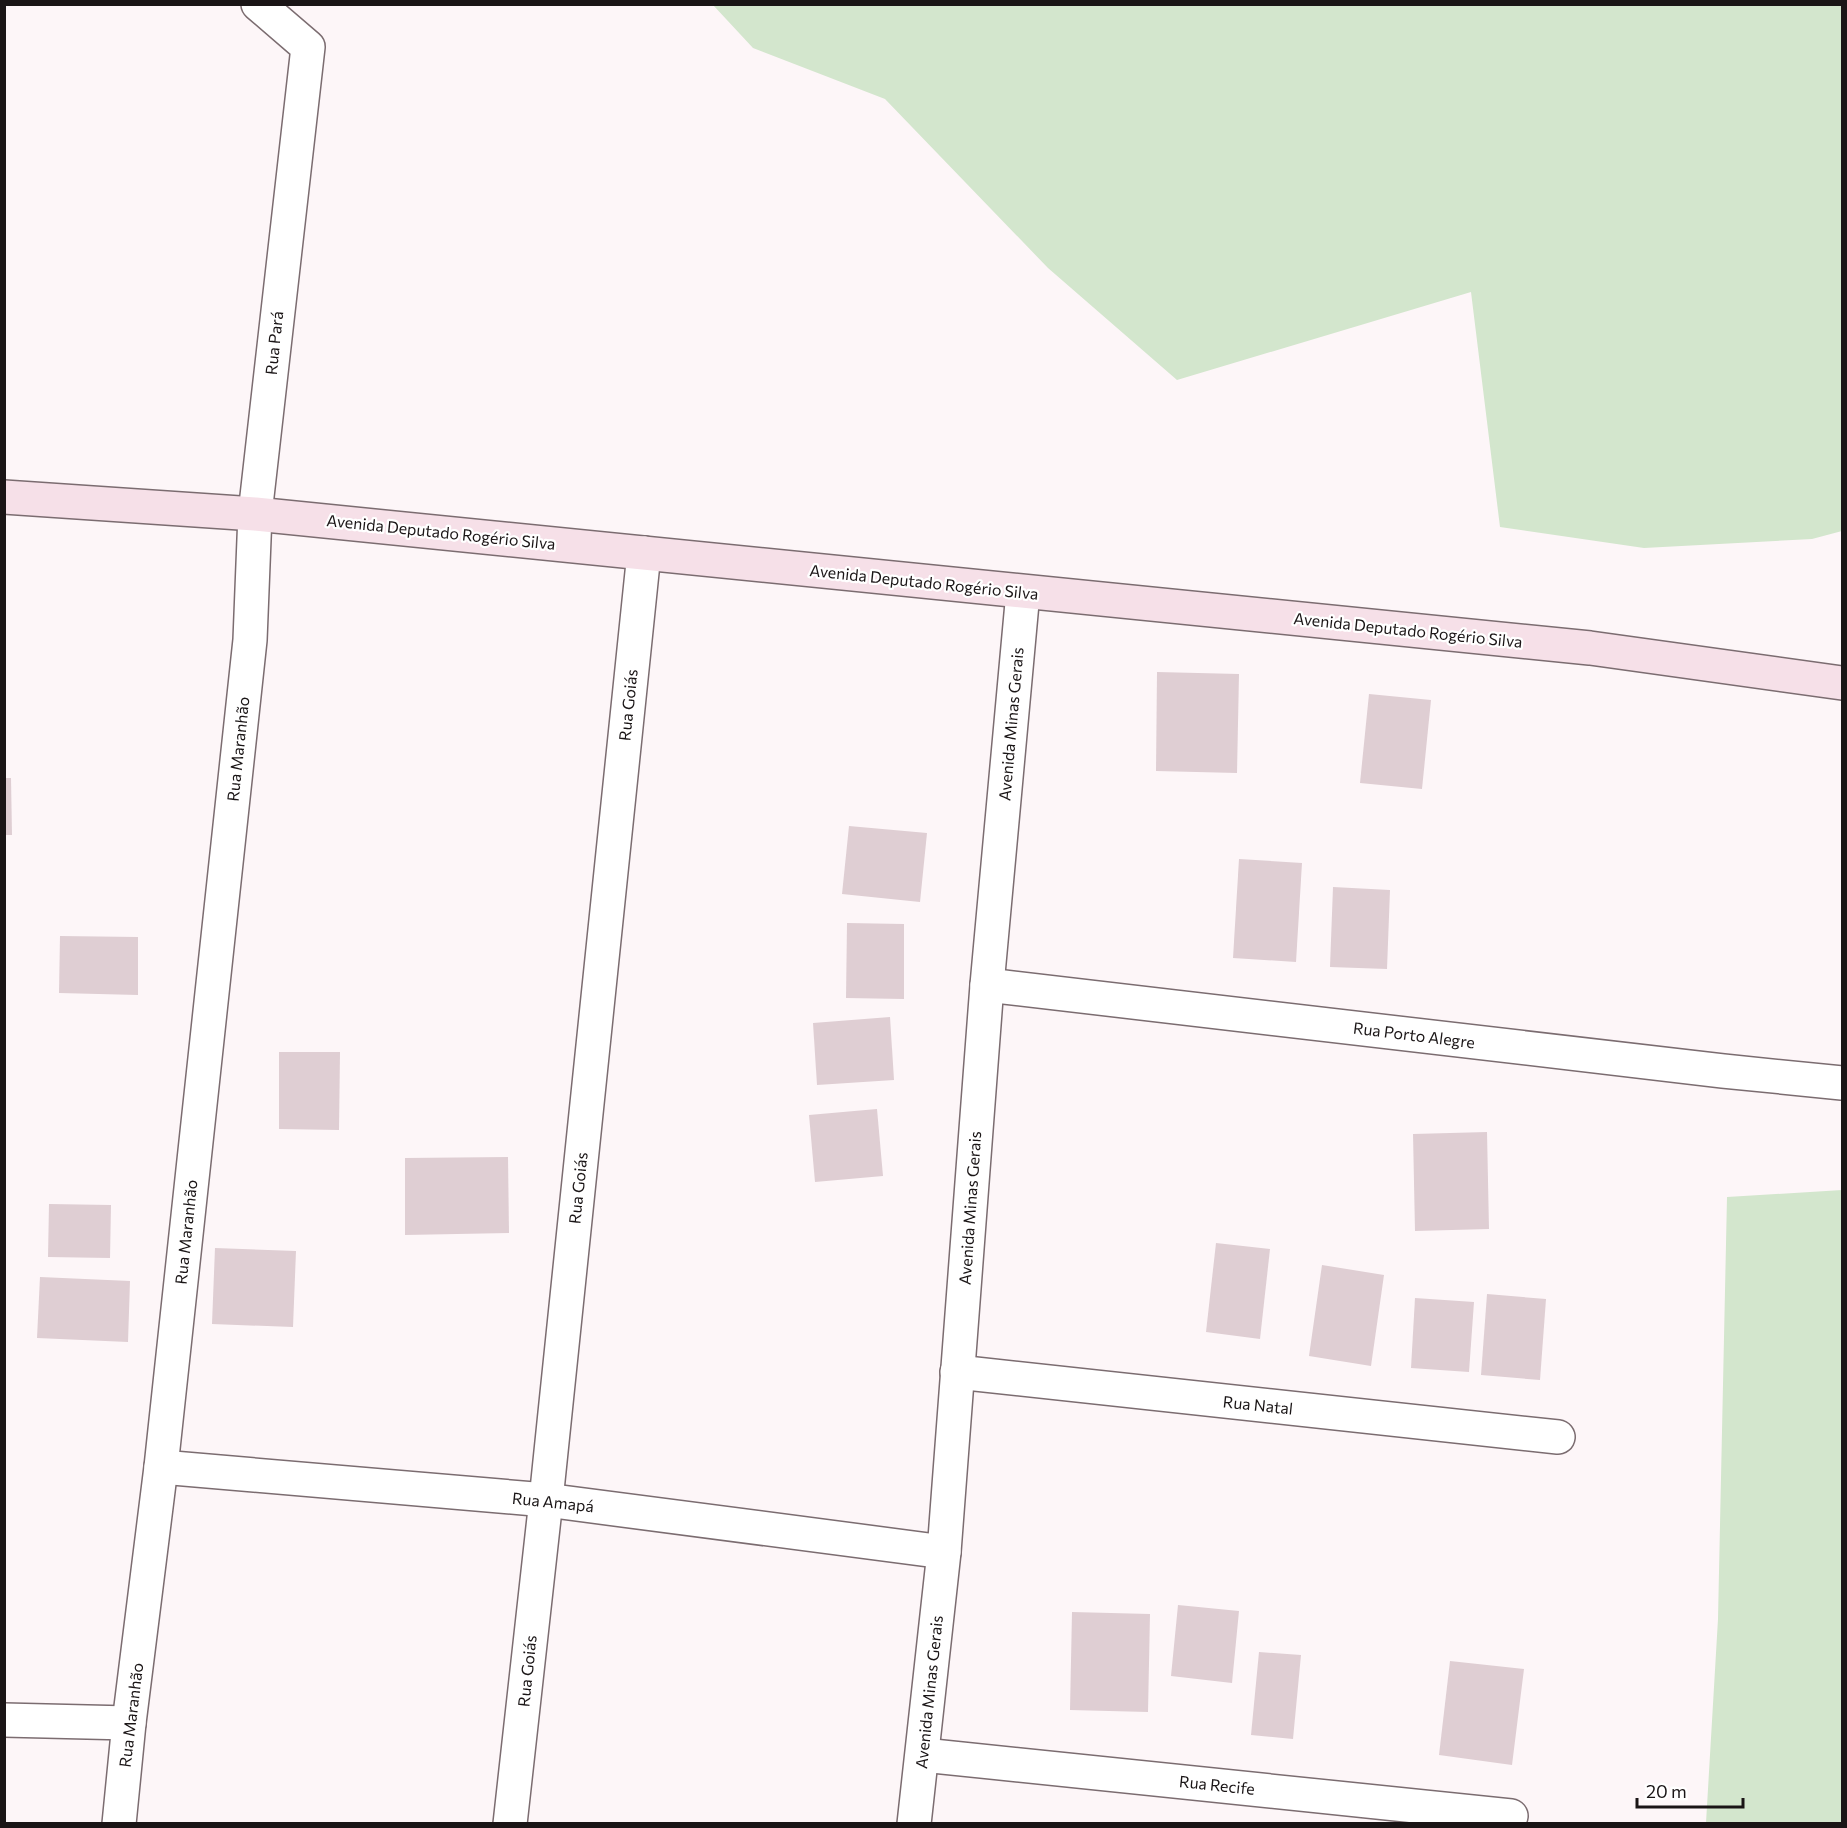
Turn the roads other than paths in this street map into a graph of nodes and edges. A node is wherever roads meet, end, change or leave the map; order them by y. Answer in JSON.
{"nodes":[{"id":1,"x":258,"y":4,"type":"edge"},
{"id":2,"x":4,"y":497,"type":"edge"},
{"id":3,"x":255,"y":514,"type":"junction"},
{"id":4,"x":644,"y":553,"type":"junction"},
{"id":5,"x":1023,"y":592,"type":"junction"},
{"id":6,"x":250,"y":640,"type":"joint"},
{"id":7,"x":1842,"y":683,"type":"edge"},
{"id":8,"x":987,"y":985,"type":"junction"},
{"id":9,"x":1842,"y":1083,"type":"edge"},
{"id":10,"x":957,"y":1372,"type":"junction"},
{"id":11,"x":1558,"y":1437,"type":"dead end"},
{"id":12,"x":161,"y":1467,"type":"junction"},
{"id":13,"x":546,"y":1500,"type":"junction"},
{"id":14,"x":944,"y":1552,"type":"junction"},
{"id":15,"x":4,"y":1720,"type":"edge"},
{"id":16,"x":129,"y":1723,"type":"junction"},
{"id":17,"x":923,"y":1755,"type":"junction"},
{"id":18,"x":1511,"y":1816,"type":"dead end"},
{"id":19,"x":119,"y":1824,"type":"edge"},
{"id":20,"x":510,"y":1824,"type":"edge"},
{"id":21,"x":915,"y":1824,"type":"edge"}],
"edges":[{"from":1,"to":3,"type":"street","name":"Rua Pará"},
{"from":2,"to":3,"type":"main road","name":"Avenida Deputado Rogério Silva"},
{"from":3,"to":4,"type":"main road","name":"Avenida Deputado Rogério Silva"},
{"from":3,"to":6,"type":"street","name":"Rua Pará"},
{"from":4,"to":5,"type":"main road","name":"Avenida Deputado Rogério Silva"},
{"from":4,"to":13,"type":"street","name":"Rua Goiás"},
{"from":5,"to":7,"type":"main road","name":"Avenida Deputado Rogério Silva"},
{"from":5,"to":8,"type":"street","name":"Avenida Minas Gerais"},
{"from":6,"to":12,"type":"street","name":"Rua Maranhão"},
{"from":8,"to":9,"type":"street","name":"Rua Porto Alegre"},
{"from":8,"to":10,"type":"street","name":"Avenida Minas Gerais"},
{"from":10,"to":11,"type":"street","name":"Rua Natal"},
{"from":10,"to":14,"type":"street","name":"Avenida Minas Gerais"},
{"from":12,"to":13,"type":"street","name":"Rua Amapá"},
{"from":12,"to":16,"type":"street","name":"Rua Maranhão"},
{"from":13,"to":14,"type":"street","name":"Rua Amapá"},
{"from":13,"to":20,"type":"street","name":"Rua Goiás"},
{"from":14,"to":17,"type":"street","name":"Avenida Minas Gerais"},
{"from":15,"to":16,"type":"street"},
{"from":16,"to":19,"type":"street","name":"Rua Maranhão"},
{"from":17,"to":18,"type":"street","name":"Rua Recife"},
{"from":17,"to":21,"type":"street","name":"Avenida Minas Gerais"}]}
